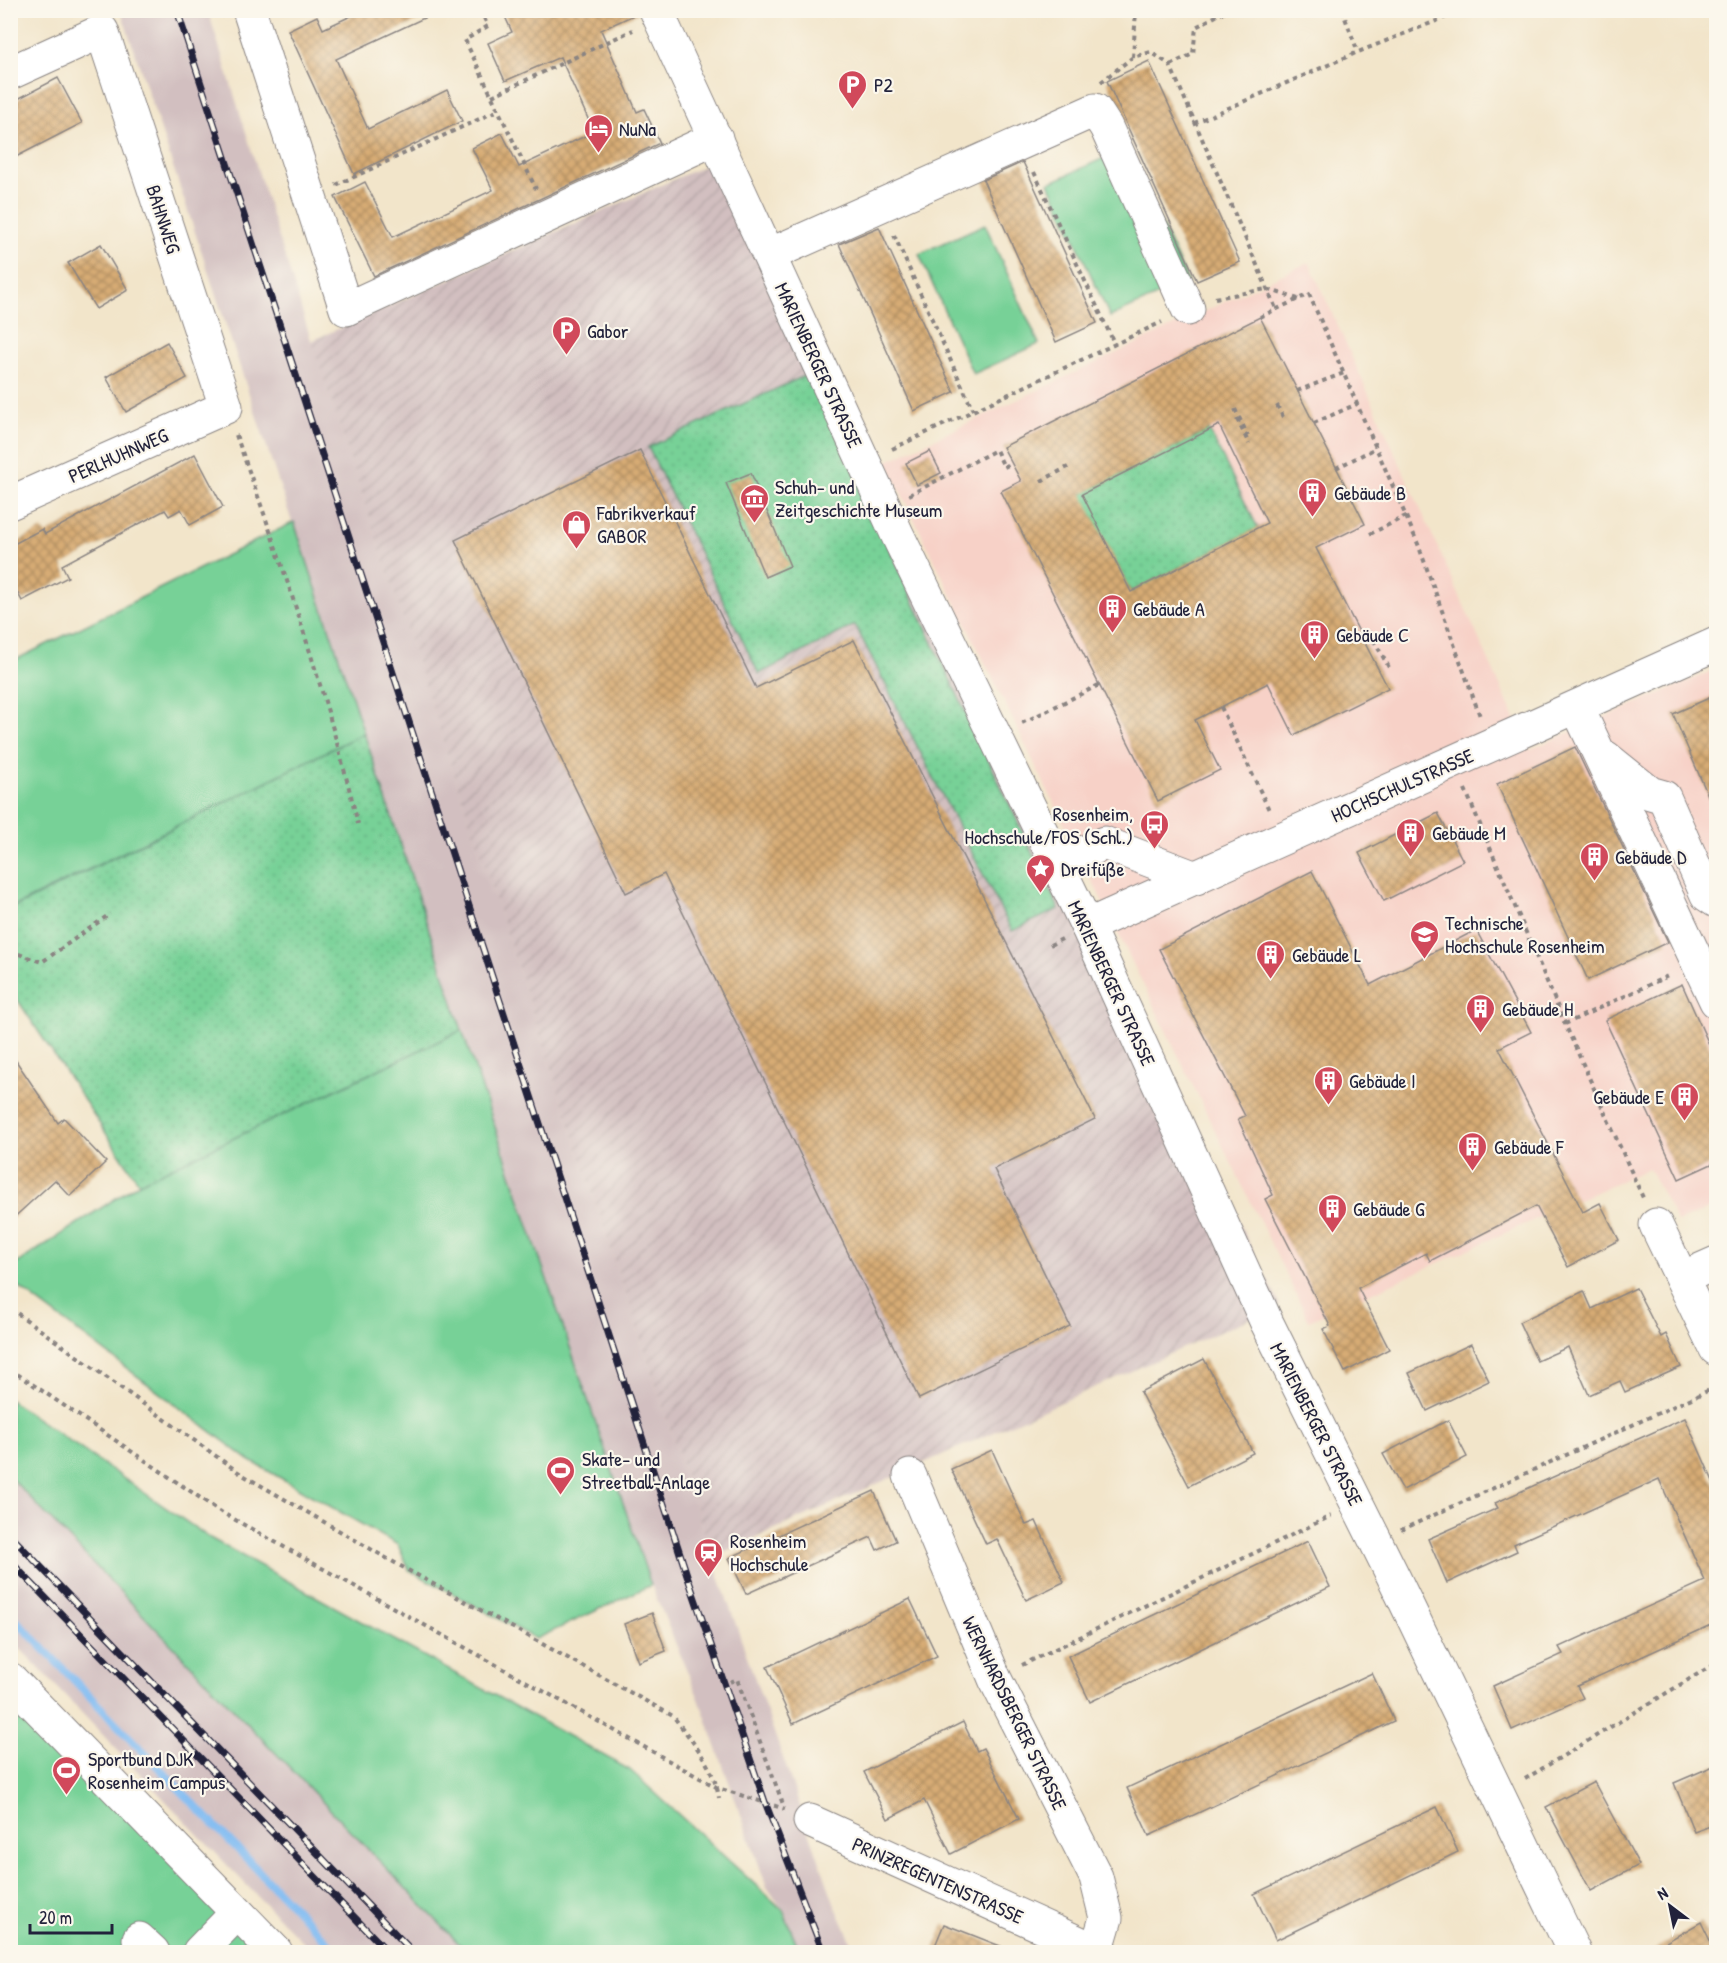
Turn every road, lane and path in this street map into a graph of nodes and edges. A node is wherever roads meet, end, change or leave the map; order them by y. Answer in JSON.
{"nodes":[{"id":1,"x":249,"y":10,"type":"edge"},
{"id":2,"x":480,"y":10,"type":"edge"},
{"id":3,"x":1136,"y":10,"type":"edge"},
{"id":4,"x":1227,"y":10,"type":"edge"},
{"id":5,"x":1342,"y":10,"type":"edge"},
{"id":6,"x":1464,"y":10,"type":"edge"},
{"id":7,"x":658,"y":14,"type":"edge"},
{"id":8,"x":1358,"y":52,"type":"junction"},
{"id":9,"x":1133,"y":57,"type":"junction"},
{"id":10,"x":1170,"y":65,"type":"junction"},
{"id":11,"x":10,"y":73,"type":"edge"},
{"id":12,"x":492,"y":96,"type":"junction"},
{"id":13,"x":499,"y":110,"type":"junction"},
{"id":14,"x":1095,"y":110,"type":"junction"},
{"id":15,"x":1194,"y":123,"type":"junction"},
{"id":16,"x":716,"y":138,"type":"junction"},
{"id":17,"x":1034,"y":172,"type":"dead end"},
{"id":18,"x":310,"y":197,"type":"junction"},
{"id":19,"x":550,"y":217,"type":"junction"},
{"id":20,"x":894,"y":235,"type":"dead end"},
{"id":21,"x":769,"y":255,"type":"junction"},
{"id":22,"x":1267,"y":289,"type":"junction"},
{"id":23,"x":1299,"y":299,"type":"junction"},
{"id":24,"x":1188,"y":309,"type":"dead end"},
{"id":25,"x":1276,"y":311,"type":"junction"},
{"id":26,"x":1260,"y":317,"type":"dead end"},
{"id":27,"x":1344,"y":373,"type":"junction"},
{"id":28,"x":1298,"y":391,"type":"dead end"},
{"id":29,"x":1357,"y":404,"type":"junction"},
{"id":30,"x":1277,"y":405,"type":"dead end"},
{"id":31,"x":226,"y":407,"type":"junction"},
{"id":32,"x":1235,"y":409,"type":"dead end"},
{"id":33,"x":973,"y":410,"type":"junction"},
{"id":34,"x":1283,"y":417,"type":"dead end"},
{"id":35,"x":1237,"y":419,"type":"dead end"},
{"id":36,"x":1314,"y":423,"type":"dead end"},
{"id":37,"x":1248,"y":436,"type":"dead end"},
{"id":38,"x":1249,"y":444,"type":"dead end"},
{"id":39,"x":1376,"y":448,"type":"junction"},
{"id":40,"x":864,"y":462,"type":"junction"},
{"id":41,"x":1012,"y":463,"type":"dead end"},
{"id":42,"x":1068,"y":467,"type":"dead end"},
{"id":43,"x":1336,"y":468,"type":"dead end"},
{"id":44,"x":1041,"y":481,"type":"dead end"},
{"id":45,"x":10,"y":502,"type":"edge"},
{"id":46,"x":885,"y":507,"type":"junction"},
{"id":47,"x":1406,"y":516,"type":"junction"},
{"id":48,"x":1370,"y":534,"type":"dead end"},
{"id":49,"x":1369,"y":632,"type":"dead end"},
{"id":50,"x":1716,"y":644,"type":"edge"},
{"id":51,"x":1392,"y":671,"type":"dead end"},
{"id":52,"x":1100,"y":685,"type":"dead end"},
{"id":53,"x":1221,"y":707,"type":"dead end"},
{"id":54,"x":1577,"y":707,"type":"junction"},
{"id":55,"x":993,"y":736,"type":"junction"},
{"id":56,"x":1490,"y":745,"type":"junction"},
{"id":57,"x":1598,"y":751,"type":"junction"},
{"id":58,"x":1453,"y":760,"type":"junction"},
{"id":59,"x":357,"y":824,"type":"dead end"},
{"id":60,"x":1283,"y":840,"type":"junction"},
{"id":61,"x":1057,"y":866,"type":"junction"},
{"id":62,"x":1196,"y":878,"type":"junction"},
{"id":63,"x":1712,"y":898,"type":"edge"},
{"id":64,"x":110,"y":914,"type":"dead end"},
{"id":65,"x":1087,"y":926,"type":"junction"},
{"id":66,"x":10,"y":951,"type":"edge"},
{"id":67,"x":1700,"y":961,"type":"junction"},
{"id":68,"x":1716,"y":1001,"type":"edge"},
{"id":69,"x":1565,"y":1024,"type":"junction"},
{"id":70,"x":1656,"y":1225,"type":"joint"},
{"id":71,"x":1716,"y":1263,"type":"edge"},
{"id":72,"x":1682,"y":1278,"type":"junction"},
{"id":73,"x":10,"y":1308,"type":"edge"},
{"id":74,"x":1716,"y":1349,"type":"edge"},
{"id":75,"x":10,"y":1369,"type":"edge"},
{"id":76,"x":1716,"y":1387,"type":"edge"},
{"id":77,"x":910,"y":1476,"type":"dead end"},
{"id":78,"x":1357,"y":1503,"type":"junction"},
{"id":79,"x":1376,"y":1541,"type":"junction"},
{"id":80,"x":1716,"y":1663,"type":"edge"},
{"id":81,"x":10,"y":1679,"type":"edge"},
{"id":82,"x":994,"y":1679,"type":"junction"},
{"id":83,"x":730,"y":1682,"type":"dead end"},
{"id":84,"x":718,"y":1788,"type":"junction"},
{"id":85,"x":1498,"y":1795,"type":"junction"},
{"id":86,"x":719,"y":1798,"type":"dead end"},
{"id":87,"x":797,"y":1815,"type":"junction"},
{"id":88,"x":237,"y":1913,"type":"junction"},
{"id":89,"x":1097,"y":1952,"type":"edge"},
{"id":90,"x":199,"y":1953,"type":"edge"},
{"id":91,"x":276,"y":1953,"type":"edge"},
{"id":92,"x":1574,"y":1953,"type":"edge"}],
"edges":[{"from":1,"to":18,"type":"street"},
{"from":2,"to":12,"type":"path"},
{"from":3,"to":9,"type":"path"},
{"from":4,"to":10,"type":"path"},
{"from":5,"to":8,"type":"path"},
{"from":6,"to":8,"type":"path"},
{"from":7,"to":12,"type":"path"},
{"from":7,"to":16,"type":"street","name":"MARIENBERGER STRASSE"},
{"from":8,"to":15,"type":"path"},
{"from":9,"to":10,"type":"path"},
{"from":9,"to":14,"type":"path"},
{"from":10,"to":15,"type":"path"},
{"from":11,"to":31,"type":"street","name":"BAHNWEG"},
{"from":12,"to":13,"type":"path"},
{"from":13,"to":18,"type":"path"},
{"from":13,"to":19,"type":"path"},
{"from":14,"to":21,"type":"street"},
{"from":14,"to":24,"type":"street"},
{"from":15,"to":22,"type":"path"},
{"from":16,"to":19,"type":"street"},
{"from":16,"to":21,"type":"street","name":"MARIENBERGER STRASSE"},
{"from":17,"to":33,"type":"path"},
{"from":18,"to":19,"type":"street"},
{"from":20,"to":33,"type":"path"},
{"from":21,"to":40,"type":"street","name":"MARIENBERGER STRASSE"},
{"from":22,"to":23,"type":"path"},
{"from":22,"to":25,"type":"path"},
{"from":23,"to":25,"type":"path"},
{"from":23,"to":27,"type":"path"},
{"from":25,"to":26,"type":"path"},
{"from":27,"to":28,"type":"path"},
{"from":27,"to":29,"type":"path"},
{"from":29,"to":36,"type":"path"},
{"from":29,"to":39,"type":"path"},
{"from":30,"to":34,"type":"path"},
{"from":31,"to":45,"type":"street","name":"PERLHUHNWEG"},
{"from":31,"to":59,"type":"path"},
{"from":32,"to":37,"type":"path"},
{"from":33,"to":40,"type":"path"},
{"from":35,"to":38,"type":"path"},
{"from":39,"to":43,"type":"path"},
{"from":39,"to":47,"type":"path"},
{"from":40,"to":46,"type":"street","name":"MARIENBERGER STRASSE"},
{"from":41,"to":46,"type":"path"},
{"from":42,"to":44,"type":"path"},
{"from":46,"to":55,"type":"street","name":"MARIENBERGER STRASSE"},
{"from":47,"to":48,"type":"path"},
{"from":47,"to":56,"type":"path"},
{"from":49,"to":51,"type":"path"},
{"from":50,"to":54,"type":"street","name":"HOCHSCHULSTRASSE"},
{"from":52,"to":55,"type":"path"},
{"from":53,"to":60,"type":"path"},
{"from":54,"to":56,"type":"street","name":"HOCHSCHULSTRASSE"},
{"from":54,"to":57,"type":"street"},
{"from":55,"to":61,"type":"street","name":"MARIENBERGER STRASSE"},
{"from":56,"to":58,"type":"street","name":"HOCHSCHULSTRASSE"},
{"from":57,"to":63,"type":"street"},
{"from":57,"to":67,"type":"street"},
{"from":58,"to":60,"type":"street","name":"HOCHSCHULSTRASSE"},
{"from":58,"to":69,"type":"path"},
{"from":60,"to":62,"type":"street","name":"HOCHSCHULSTRASSE"},
{"from":61,"to":62,"type":"street"},
{"from":61,"to":65,"type":"street","name":"MARIENBERGER STRASSE"},
{"from":62,"to":65,"type":"street","name":"HOCHSCHULSTRASSE"},
{"from":64,"to":66,"type":"path"},
{"from":65,"to":78,"type":"street","name":"MARIENBERGER STRASSE"},
{"from":67,"to":68,"type":"street"},
{"from":67,"to":69,"type":"path"},
{"from":69,"to":70,"type":"path"},
{"from":70,"to":72,"type":"street"},
{"from":71,"to":72,"type":"street"},
{"from":72,"to":74,"type":"street"},
{"from":73,"to":84,"type":"path"},
{"from":75,"to":84,"type":"path"},
{"from":76,"to":79,"type":"path"},
{"from":77,"to":82,"type":"street","name":"WERNHARDSBERGER STRASSE"},
{"from":78,"to":79,"type":"street","name":"MARIENBERGER STRASSE"},
{"from":78,"to":82,"type":"path"},
{"from":79,"to":85,"type":"street","name":"MARIENBERGER STRASSE"},
{"from":80,"to":85,"type":"path"},
{"from":81,"to":88,"type":"street"},
{"from":82,"to":89,"type":"street","name":"WERNHARDSBERGER STRASSE"},
{"from":83,"to":87,"type":"path"},
{"from":84,"to":86,"type":"path"},
{"from":84,"to":87,"type":"path"},
{"from":85,"to":92,"type":"street","name":"MARIENBERGER STRASSE"},
{"from":87,"to":89,"type":"street","name":"PRINZREGENTENSTRASSE"},
{"from":88,"to":90,"type":"street"},
{"from":88,"to":91,"type":"street"}]}
